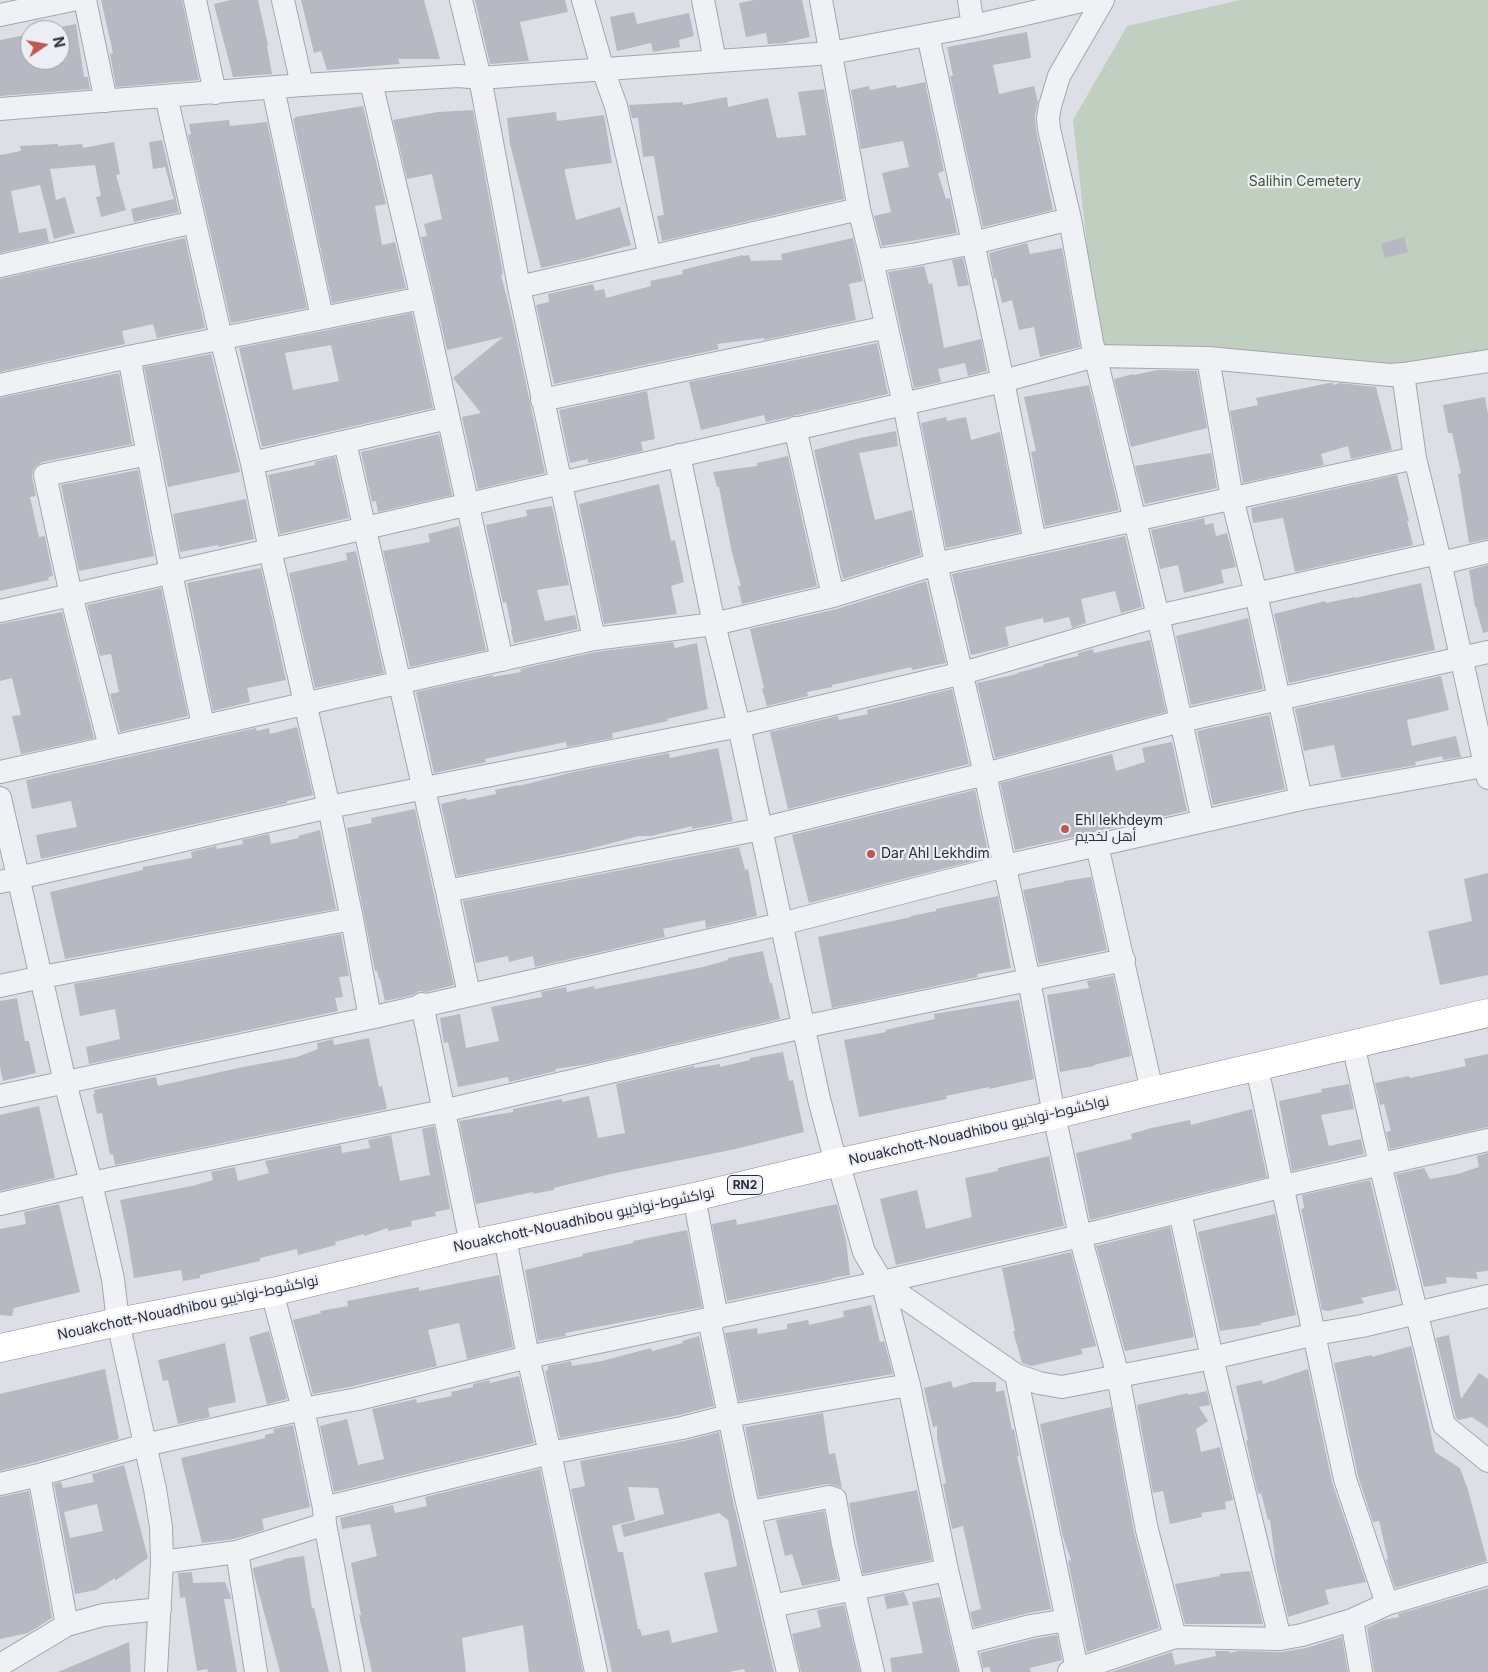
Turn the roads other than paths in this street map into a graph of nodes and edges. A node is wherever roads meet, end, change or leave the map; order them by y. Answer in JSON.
{"nodes":[{"id":1,"x":72,"y":0,"type":"edge"},
{"id":2,"x":85,"y":0,"type":"edge"},
{"id":3,"x":195,"y":0,"type":"edge"},
{"id":4,"x":282,"y":0,"type":"edge"},
{"id":5,"x":461,"y":0,"type":"edge"},
{"id":6,"x":583,"y":0,"type":"edge"},
{"id":7,"x":703,"y":0,"type":"edge"},
{"id":8,"x":820,"y":0,"type":"edge"},
{"id":9,"x":969,"y":0,"type":"edge"},
{"id":10,"x":1086,"y":0,"type":"edge"},
{"id":11,"x":1103,"y":0,"type":"edge"},
{"id":12,"x":0,"y":15,"type":"edge"},
{"id":13,"x":973,"y":26,"type":"junction"},
{"id":14,"x":928,"y":35,"type":"junction"},
{"id":15,"x":831,"y":53,"type":"junction"},
{"id":16,"x":715,"y":61,"type":"junction"},
{"id":17,"x":603,"y":70,"type":"junction"},
{"id":18,"x":480,"y":78,"type":"junction"},
{"id":19,"x":371,"y":82,"type":"junction"},
{"id":20,"x":302,"y":85,"type":"junction"},
{"id":21,"x":273,"y":88,"type":"junction"},
{"id":22,"x":215,"y":94,"type":"junction"},
{"id":23,"x":166,"y":96,"type":"junction"},
{"id":24,"x":106,"y":101,"type":"junction"},
{"id":25,"x":0,"y":109,"type":"edge"},
{"id":26,"x":859,"y":209,"type":"junction"},
{"id":27,"x":1070,"y":219,"type":"junction"},
{"id":28,"x":194,"y":222,"type":"junction"},
{"id":29,"x":973,"y":243,"type":"junction"},
{"id":30,"x":650,"y":257,"type":"junction"},
{"id":31,"x":872,"y":261,"type":"junction"},
{"id":32,"x":0,"y":266,"type":"edge"},
{"id":33,"x":519,"y":287,"type":"junction"},
{"id":34,"x":422,"y":298,"type":"junction"},
{"id":35,"x":322,"y":317,"type":"junction"},
{"id":36,"x":887,"y":327,"type":"junction"},
{"id":37,"x":220,"y":338,"type":"junction"},
{"id":38,"x":1096,"y":356,"type":"junction"},
{"id":39,"x":129,"y":357,"type":"junction"},
{"id":40,"x":1208,"y":358,"type":"junction"},
{"id":41,"x":1488,"y":361,"type":"edge"},
{"id":42,"x":1403,"y":374,"type":"junction"},
{"id":43,"x":1003,"y":381,"type":"junction"},
{"id":44,"x":0,"y":385,"type":"edge"},
{"id":45,"x":542,"y":400,"type":"junction"},
{"id":46,"x":904,"y":404,"type":"junction"},
{"id":47,"x":448,"y":418,"type":"junction"},
{"id":48,"x":795,"y":428,"type":"junction"},
{"id":49,"x":345,"y":442,"type":"junction"},
{"id":50,"x":148,"y":454,"type":"junction"},
{"id":51,"x":679,"y":455,"type":"junction"},
{"id":52,"x":1415,"y":458,"type":"junction"},
{"id":53,"x":252,"y":463,"type":"junction"},
{"id":54,"x":560,"y":483,"type":"junction"},
{"id":55,"x":1232,"y":498,"type":"junction"},
{"id":56,"x":468,"y":504,"type":"junction"},
{"id":57,"x":1134,"y":520,"type":"junction"},
{"id":58,"x":364,"y":528,"type":"junction"},
{"id":59,"x":1035,"y":542,"type":"junction"},
{"id":60,"x":270,"y":550,"type":"junction"},
{"id":61,"x":1488,"y":552,"type":"edge"},
{"id":62,"x":1440,"y":558,"type":"junction"},
{"id":63,"x":936,"y":564,"type":"junction"},
{"id":64,"x":171,"y":573,"type":"junction"},
{"id":65,"x":1256,"y":594,"type":"junction"},
{"id":66,"x":71,"y":595,"type":"junction"},
{"id":67,"x":832,"y":596,"type":"junction"},
{"id":68,"x":0,"y":611,"type":"edge"},
{"id":69,"x":1158,"y":616,"type":"junction"},
{"id":70,"x":714,"y":624,"type":"junction"},
{"id":71,"x":594,"y":640,"type":"junction"},
{"id":72,"x":1488,"y":652,"type":"edge"},
{"id":73,"x":1462,"y":658,"type":"junction"},
{"id":74,"x":502,"y":660,"type":"junction"},
{"id":75,"x":963,"y":673,"type":"junction"},
{"id":76,"x":399,"y":683,"type":"junction"},
{"id":77,"x":1279,"y":699,"type":"junction"},
{"id":78,"x":306,"y":703,"type":"junction"},
{"id":79,"x":1181,"y":721,"type":"junction"},
{"id":80,"x":203,"y":725,"type":"junction"},
{"id":81,"x":739,"y":726,"type":"junction"},
{"id":82,"x":110,"y":747,"type":"junction"},
{"id":83,"x":1487,"y":769,"type":"edge"},
{"id":84,"x":0,"y":772,"type":"edge"},
{"id":85,"x":985,"y":774,"type":"junction"},
{"id":86,"x":423,"y":788,"type":"junction"},
{"id":87,"x":0,"y":798,"type":"edge"},
{"id":88,"x":1301,"y":799,"type":"junction"},
{"id":89,"x":329,"y":807,"type":"junction"},
{"id":90,"x":1204,"y":821,"type":"junction"},
{"id":91,"x":761,"y":829,"type":"junction"},
{"id":92,"x":1098,"y":845,"type":"junction"},
{"id":93,"x":1005,"y":866,"type":"junction"},
{"id":94,"x":9,"y":880,"type":"edge"},
{"id":95,"x":447,"y":891,"type":"junction"},
{"id":96,"x":352,"y":919,"type":"junction"},
{"id":97,"x":781,"y":924,"type":"junction"},
{"id":98,"x":1124,"y":960,"type":"junction"},
{"id":99,"x":42,"y":977,"type":"junction"},
{"id":100,"x":1029,"y":980,"type":"junction"},
{"id":101,"x":0,"y":986,"type":"edge"},
{"id":102,"x":469,"y":994,"type":"junction"},
{"id":103,"x":422,"y":1004,"type":"junction"},
{"id":104,"x":1488,"y":1013,"type":"edge"},
{"id":105,"x":370,"y":1018,"type":"junction"},
{"id":106,"x":803,"y":1027,"type":"junction"},
{"id":107,"x":1353,"y":1044,"type":"junction"},
{"id":108,"x":1257,"y":1068,"type":"junction"},
{"id":109,"x":65,"y":1082,"type":"junction"},
{"id":110,"x":1152,"y":1091,"type":"junction"},
{"id":111,"x":0,"y":1096,"type":"edge"},
{"id":112,"x":443,"y":1111,"type":"junction"},
{"id":113,"x":1054,"y":1115,"type":"junction"},
{"id":114,"x":1488,"y":1140,"type":"edge"},
{"id":115,"x":836,"y":1163,"type":"junction"},
{"id":116,"x":1380,"y":1164,"type":"junction"},
{"id":117,"x":91,"y":1183,"type":"junction"},
{"id":118,"x":1284,"y":1186,"type":"junction"},
{"id":119,"x":694,"y":1197,"type":"junction"},
{"id":120,"x":0,"y":1204,"type":"edge"},
{"id":121,"x":1180,"y":1212,"type":"junction"},
{"id":122,"x":1080,"y":1236,"type":"junction"},
{"id":123,"x":505,"y":1238,"type":"junction"},
{"id":124,"x":471,"y":1244,"type":"junction"},
{"id":125,"x":882,"y":1282,"type":"junction"},
{"id":126,"x":272,"y":1292,"type":"junction"},
{"id":127,"x":1488,"y":1296,"type":"edge"},
{"id":128,"x":1417,"y":1314,"type":"junction"},
{"id":129,"x":713,"y":1319,"type":"junction"},
{"id":130,"x":118,"y":1322,"type":"junction"},
{"id":131,"x":1315,"y":1334,"type":"junction"},
{"id":132,"x":0,"y":1348,"type":"edge"},
{"id":133,"x":528,"y":1357,"type":"junction"},
{"id":134,"x":1212,"y":1358,"type":"junction"},
{"id":135,"x":1016,"y":1375,"type":"junction"},
{"id":136,"x":1118,"y":1376,"type":"junction"},
{"id":137,"x":909,"y":1385,"type":"junction"},
{"id":138,"x":303,"y":1409,"type":"junction"},
{"id":139,"x":729,"y":1416,"type":"junction"},
{"id":140,"x":145,"y":1445,"type":"junction"},
{"id":141,"x":550,"y":1453,"type":"junction"},
{"id":142,"x":1488,"y":1461,"type":"edge"},
{"id":143,"x":39,"y":1476,"type":"junction"},
{"id":144,"x":0,"y":1484,"type":"edge"},
{"id":145,"x":750,"y":1512,"type":"junction"},
{"id":146,"x":324,"y":1516,"type":"junction"},
{"id":147,"x":236,"y":1552,"type":"junction"},
{"id":148,"x":162,"y":1562,"type":"junction"},
{"id":149,"x":947,"y":1570,"type":"junction"},
{"id":150,"x":1488,"y":1574,"type":"edge"},
{"id":151,"x":855,"y":1590,"type":"junction"},
{"id":152,"x":1387,"y":1604,"type":"junction"},
{"id":153,"x":772,"y":1606,"type":"junction"},
{"id":154,"x":160,"y":1609,"type":"junction"},
{"id":155,"x":1067,"y":1620,"type":"junction"},
{"id":156,"x":1352,"y":1620,"type":"junction"},
{"id":157,"x":67,"y":1625,"type":"junction"},
{"id":158,"x":1174,"y":1637,"type":"junction"},
{"id":159,"x":1280,"y":1638,"type":"junction"},
{"id":160,"x":964,"y":1643,"type":"junction"},
{"id":161,"x":0,"y":1665,"type":"edge"},
{"id":162,"x":1073,"y":1671,"type":"edge"},
{"id":163,"x":156,"y":1672,"type":"edge"},
{"id":164,"x":256,"y":1672,"type":"edge"},
{"id":165,"x":353,"y":1672,"type":"edge"},
{"id":166,"x":596,"y":1672,"type":"edge"},
{"id":167,"x":788,"y":1672,"type":"edge"},
{"id":168,"x":873,"y":1672,"type":"edge"},
{"id":169,"x":971,"y":1672,"type":"edge"},
{"id":170,"x":1361,"y":1672,"type":"edge"}],
"edges":[{"from":1,"to":12,"type":"street"},
{"from":2,"to":24,"type":"street"},
{"from":3,"to":22,"type":"street"},
{"from":4,"to":20,"type":"street"},
{"from":5,"to":18,"type":"street"},
{"from":6,"to":17,"type":"street"},
{"from":7,"to":16,"type":"street"},
{"from":8,"to":15,"type":"street"},
{"from":9,"to":13,"type":"street"},
{"from":10,"to":13,"type":"street"},
{"from":11,"to":27,"type":"street"},
{"from":13,"to":14,"type":"street"},
{"from":14,"to":15,"type":"street"},
{"from":14,"to":29,"type":"street"},
{"from":15,"to":16,"type":"street"},
{"from":15,"to":26,"type":"street"},
{"from":16,"to":17,"type":"street"},
{"from":17,"to":18,"type":"street"},
{"from":17,"to":30,"type":"street"},
{"from":18,"to":19,"type":"street"},
{"from":18,"to":33,"type":"street"},
{"from":19,"to":20,"type":"street"},
{"from":19,"to":34,"type":"street"},
{"from":20,"to":21,"type":"street"},
{"from":21,"to":22,"type":"street"},
{"from":21,"to":35,"type":"street"},
{"from":22,"to":23,"type":"street"},
{"from":23,"to":24,"type":"street"},
{"from":23,"to":28,"type":"street"},
{"from":24,"to":25,"type":"street"},
{"from":26,"to":30,"type":"street"},
{"from":26,"to":31,"type":"street"},
{"from":27,"to":29,"type":"street"},
{"from":27,"to":38,"type":"street"},
{"from":28,"to":32,"type":"street"},
{"from":28,"to":37,"type":"street"},
{"from":29,"to":31,"type":"street"},
{"from":29,"to":43,"type":"street"},
{"from":30,"to":33,"type":"street"},
{"from":31,"to":36,"type":"street"},
{"from":33,"to":45,"type":"street"},
{"from":34,"to":35,"type":"street"},
{"from":34,"to":47,"type":"street"},
{"from":35,"to":37,"type":"street"},
{"from":36,"to":45,"type":"street"},
{"from":36,"to":46,"type":"street"},
{"from":37,"to":39,"type":"street"},
{"from":37,"to":53,"type":"street"},
{"from":38,"to":40,"type":"street"},
{"from":38,"to":43,"type":"street"},
{"from":38,"to":57,"type":"street"},
{"from":39,"to":44,"type":"street"},
{"from":39,"to":50,"type":"street"},
{"from":40,"to":42,"type":"street"},
{"from":40,"to":55,"type":"street"},
{"from":41,"to":42,"type":"street"},
{"from":42,"to":52,"type":"street"},
{"from":43,"to":46,"type":"street"},
{"from":43,"to":59,"type":"street"},
{"from":45,"to":54,"type":"street"},
{"from":46,"to":48,"type":"street"},
{"from":46,"to":63,"type":"street"},
{"from":47,"to":49,"type":"street"},
{"from":47,"to":56,"type":"street"},
{"from":48,"to":51,"type":"street"},
{"from":48,"to":67,"type":"street"},
{"from":49,"to":53,"type":"street"},
{"from":49,"to":58,"type":"street"},
{"from":50,"to":64,"type":"street"},
{"from":50,"to":66,"type":"street"},
{"from":51,"to":54,"type":"street"},
{"from":51,"to":70,"type":"street"},
{"from":52,"to":55,"type":"street"},
{"from":52,"to":62,"type":"street"},
{"from":53,"to":60,"type":"street"},
{"from":54,"to":56,"type":"street"},
{"from":54,"to":71,"type":"street"},
{"from":55,"to":57,"type":"street"},
{"from":55,"to":65,"type":"street"},
{"from":56,"to":58,"type":"street"},
{"from":56,"to":74,"type":"street"},
{"from":57,"to":59,"type":"street"},
{"from":57,"to":69,"type":"street"},
{"from":58,"to":60,"type":"street"},
{"from":58,"to":76,"type":"street"},
{"from":59,"to":63,"type":"street"},
{"from":60,"to":64,"type":"street"},
{"from":60,"to":78,"type":"street"},
{"from":61,"to":62,"type":"street"},
{"from":62,"to":65,"type":"street"},
{"from":62,"to":73,"type":"street"},
{"from":63,"to":67,"type":"street"},
{"from":63,"to":75,"type":"street"},
{"from":64,"to":66,"type":"street"},
{"from":64,"to":80,"type":"street"},
{"from":65,"to":69,"type":"street"},
{"from":65,"to":77,"type":"street"},
{"from":66,"to":68,"type":"street"},
{"from":66,"to":82,"type":"street"},
{"from":67,"to":70,"type":"street"},
{"from":69,"to":75,"type":"street"},
{"from":69,"to":79,"type":"street"},
{"from":70,"to":71,"type":"street"},
{"from":70,"to":81,"type":"street"},
{"from":71,"to":74,"type":"street"},
{"from":72,"to":73,"type":"street"},
{"from":73,"to":77,"type":"street"},
{"from":73,"to":83,"type":"street"},
{"from":74,"to":76,"type":"street"},
{"from":75,"to":81,"type":"street"},
{"from":75,"to":85,"type":"street"},
{"from":76,"to":78,"type":"street"},
{"from":76,"to":86,"type":"street"},
{"from":77,"to":79,"type":"street"},
{"from":77,"to":88,"type":"street"},
{"from":78,"to":80,"type":"street"},
{"from":78,"to":89,"type":"street"},
{"from":79,"to":85,"type":"street"},
{"from":79,"to":90,"type":"street"},
{"from":80,"to":82,"type":"street"},
{"from":81,"to":86,"type":"street"},
{"from":81,"to":91,"type":"street"},
{"from":82,"to":84,"type":"street"},
{"from":83,"to":88,"type":"street"},
{"from":85,"to":91,"type":"street"},
{"from":85,"to":93,"type":"street"},
{"from":86,"to":89,"type":"street"},
{"from":86,"to":95,"type":"street"},
{"from":87,"to":94,"type":"street"},
{"from":88,"to":90,"type":"street"},
{"from":89,"to":94,"type":"street"},
{"from":89,"to":96,"type":"street"},
{"from":90,"to":92,"type":"street"},
{"from":91,"to":95,"type":"street"},
{"from":91,"to":97,"type":"street"},
{"from":92,"to":93,"type":"street"},
{"from":92,"to":98,"type":"street"},
{"from":93,"to":97,"type":"street"},
{"from":93,"to":100,"type":"street"},
{"from":94,"to":99,"type":"street"},
{"from":95,"to":102,"type":"street"},
{"from":96,"to":99,"type":"street"},
{"from":96,"to":105,"type":"street"},
{"from":97,"to":102,"type":"street"},
{"from":97,"to":106,"type":"street"},
{"from":98,"to":100,"type":"street"},
{"from":98,"to":110,"type":"street"},
{"from":99,"to":101,"type":"street"},
{"from":99,"to":109,"type":"street"},
{"from":100,"to":106,"type":"street"},
{"from":100,"to":113,"type":"street"},
{"from":102,"to":103,"type":"street"},
{"from":103,"to":105,"type":"street"},
{"from":103,"to":112,"type":"street"},
{"from":104,"to":107,"type":"highway","name":"Nouakchott-Nouadhibou نواكشوط-نواذيبو","number":"RN2"},
{"from":105,"to":109,"type":"street"},
{"from":106,"to":112,"type":"street"},
{"from":106,"to":115,"type":"street"},
{"from":107,"to":108,"type":"highway","name":"Nouakchott-Nouadhibou نواكشوط-نواذيبو","number":"RN2"},
{"from":107,"to":116,"type":"street"},
{"from":108,"to":110,"type":"highway","name":"Nouakchott-Nouadhibou نواكشوط-نواذيبو","number":"RN2"},
{"from":108,"to":118,"type":"street"},
{"from":109,"to":111,"type":"street"},
{"from":109,"to":117,"type":"street"},
{"from":110,"to":113,"type":"highway","name":"Nouakchott-Nouadhibou نواكشوط-نواذيبو","number":"RN2"},
{"from":112,"to":117,"type":"street"},
{"from":112,"to":124,"type":"street"},
{"from":113,"to":115,"type":"highway","name":"Nouakchott-Nouadhibou نواكشوط-نواذيبو","number":"RN2"},
{"from":113,"to":122,"type":"street"},
{"from":114,"to":116,"type":"street"},
{"from":115,"to":119,"type":"highway","name":"Nouakchott-Nouadhibou نواكشوط-نواذيبو","number":"RN2"},
{"from":115,"to":125,"type":"street"},
{"from":116,"to":118,"type":"street"},
{"from":116,"to":128,"type":"street"},
{"from":117,"to":120,"type":"street"},
{"from":117,"to":130,"type":"street"},
{"from":118,"to":121,"type":"street"},
{"from":118,"to":131,"type":"street"},
{"from":119,"to":123,"type":"highway","name":"Nouakchott-Nouadhibou نواكشوط-نواذيبو","number":"RN2"},
{"from":119,"to":129,"type":"street"},
{"from":121,"to":122,"type":"street"},
{"from":121,"to":134,"type":"street"},
{"from":122,"to":125,"type":"street"},
{"from":122,"to":136,"type":"street"},
{"from":123,"to":124,"type":"highway","name":"Nouakchott-Nouadhibou نواكشوط-نواذيبو","number":"RN2"},
{"from":123,"to":133,"type":"street"},
{"from":124,"to":126,"type":"highway","name":"Nouakchott-Nouadhibou نواكشوط-نواذيبو","number":"RN2"},
{"from":125,"to":129,"type":"street"},
{"from":125,"to":135,"type":"street"},
{"from":125,"to":137,"type":"street"},
{"from":126,"to":130,"type":"highway","name":"Nouakchott-Nouadhibou نواكشوط-نواذيبو","number":"RN2"},
{"from":126,"to":138,"type":"street"},
{"from":127,"to":128,"type":"street"},
{"from":128,"to":131,"type":"street"},
{"from":128,"to":142,"type":"street"},
{"from":129,"to":133,"type":"street"},
{"from":129,"to":139,"type":"street"},
{"from":130,"to":132,"type":"highway","name":"Nouakchott-Nouadhibou نواكشوط-نواذيبو","number":"RN2"},
{"from":130,"to":140,"type":"street"},
{"from":131,"to":134,"type":"street"},
{"from":131,"to":152,"type":"street"},
{"from":133,"to":138,"type":"street"},
{"from":133,"to":141,"type":"street"},
{"from":134,"to":136,"type":"street"},
{"from":134,"to":159,"type":"street"},
{"from":135,"to":136,"type":"street"},
{"from":135,"to":155,"type":"street"},
{"from":136,"to":158,"type":"street"},
{"from":137,"to":139,"type":"street"},
{"from":137,"to":149,"type":"street"},
{"from":138,"to":140,"type":"street"},
{"from":138,"to":146,"type":"street"},
{"from":139,"to":141,"type":"street"},
{"from":139,"to":145,"type":"street"},
{"from":140,"to":143,"type":"street"},
{"from":140,"to":148,"type":"street"},
{"from":141,"to":146,"type":"street"},
{"from":141,"to":166,"type":"street"},
{"from":143,"to":144,"type":"street"},
{"from":143,"to":157,"type":"street"},
{"from":145,"to":151,"type":"street"},
{"from":145,"to":153,"type":"street"},
{"from":146,"to":147,"type":"street"},
{"from":146,"to":165,"type":"street"},
{"from":147,"to":148,"type":"street"},
{"from":147,"to":164,"type":"street"},
{"from":148,"to":154,"type":"street"},
{"from":149,"to":151,"type":"street"},
{"from":149,"to":160,"type":"street"},
{"from":150,"to":152,"type":"street"},
{"from":151,"to":153,"type":"street"},
{"from":151,"to":168,"type":"street"},
{"from":152,"to":156,"type":"street"},
{"from":153,"to":167,"type":"street"},
{"from":154,"to":157,"type":"street"},
{"from":154,"to":163,"type":"street"},
{"from":155,"to":160,"type":"street"},
{"from":155,"to":162,"type":"street"},
{"from":156,"to":159,"type":"street"},
{"from":156,"to":170,"type":"street"},
{"from":157,"to":161,"type":"street"},
{"from":158,"to":159,"type":"street"},
{"from":158,"to":162,"type":"street"},
{"from":160,"to":169,"type":"street"}]}
